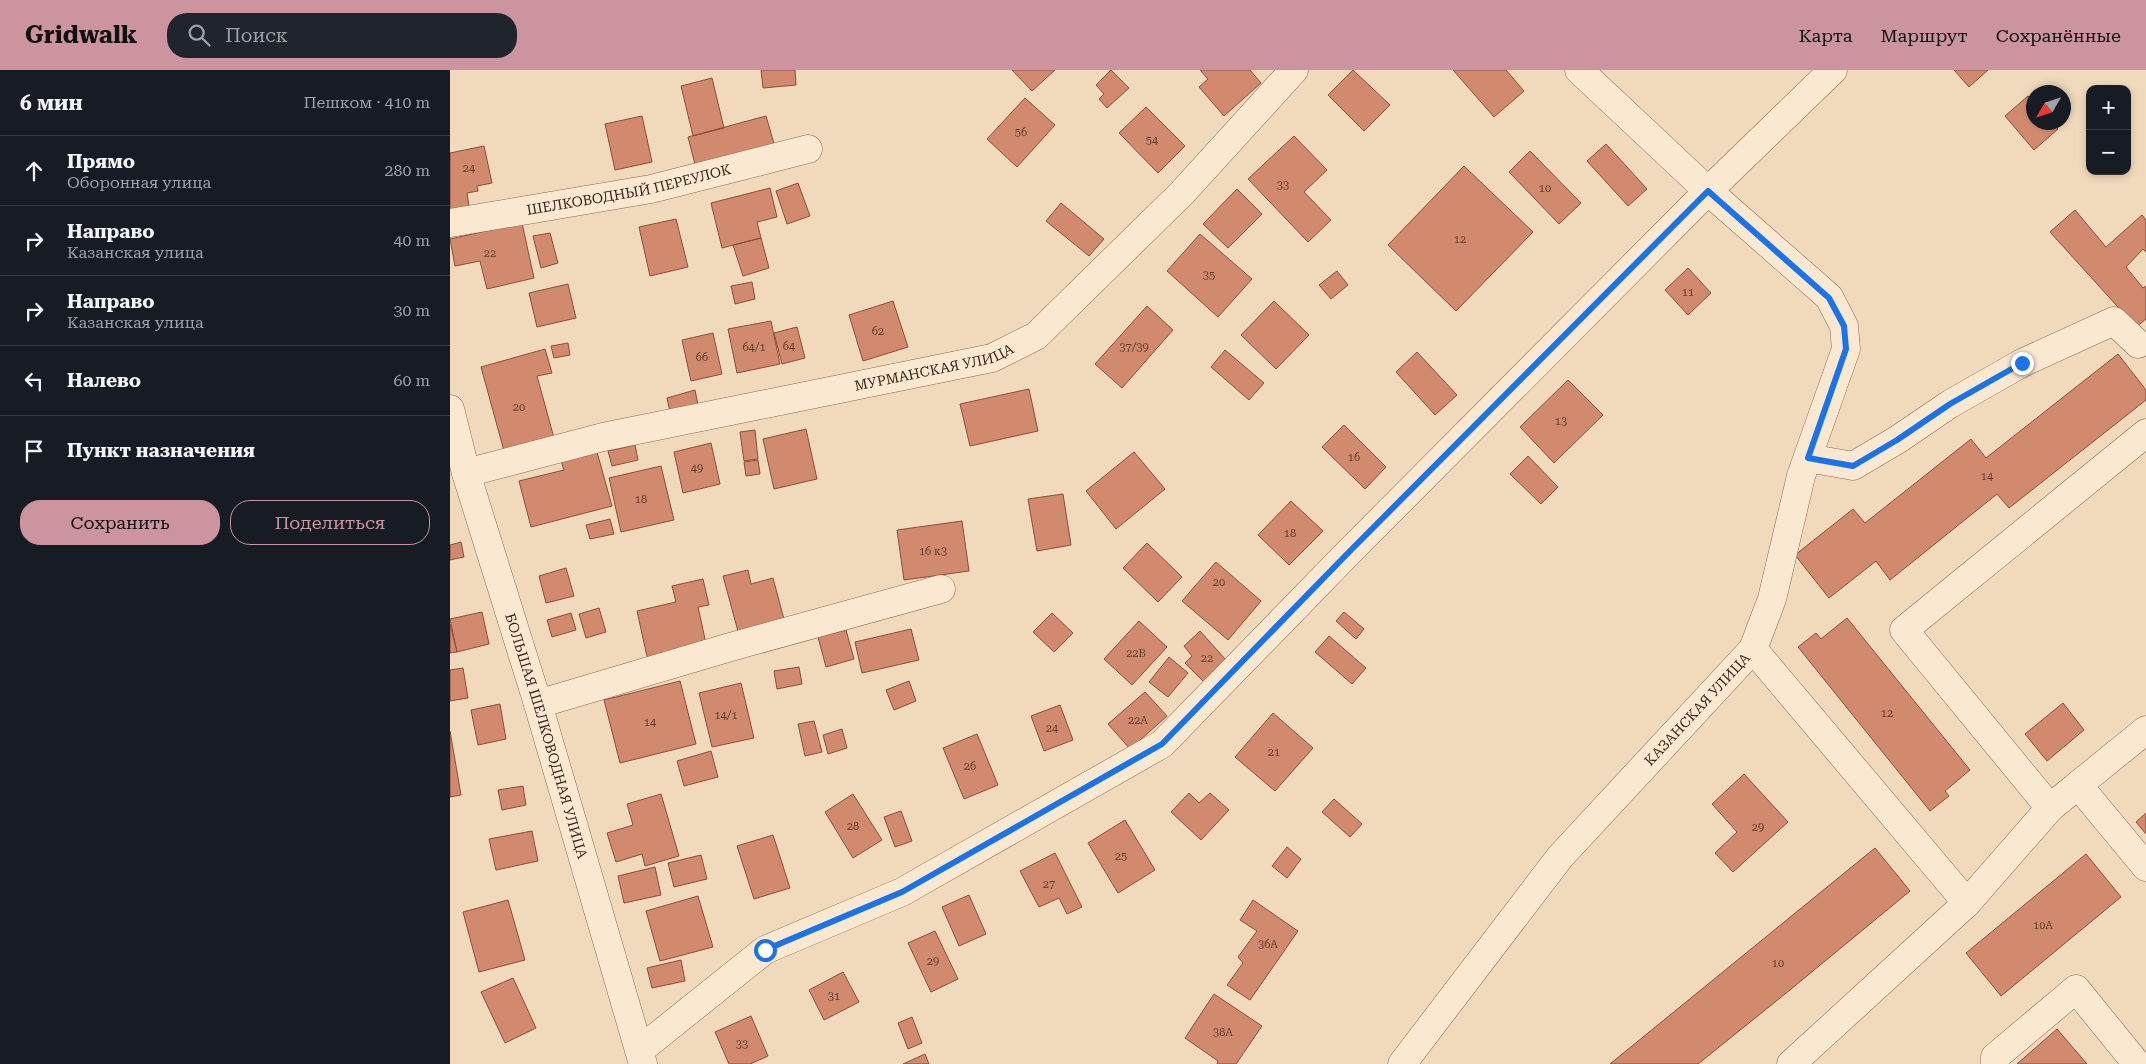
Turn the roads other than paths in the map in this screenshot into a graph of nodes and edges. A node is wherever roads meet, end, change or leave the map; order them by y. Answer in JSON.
{"nodes":[{"id":1,"x":1294,"y":70,"type":"edge"},
{"id":2,"x":1579,"y":70,"type":"edge"},
{"id":3,"x":1833,"y":70,"type":"edge"},
{"id":4,"x":808,"y":149,"type":"dead end"},
{"id":5,"x":1708,"y":191,"type":"junction"},
{"id":6,"x":450,"y":223,"type":"edge"},
{"id":7,"x":2138,"y":344,"type":"dead end"},
{"id":8,"x":450,"y":409,"type":"edge"},
{"id":9,"x":2146,"y":433,"type":"edge"},
{"id":10,"x":1808,"y":458,"type":"junction"},
{"id":11,"x":466,"y":473,"type":"junction"},
{"id":12,"x":941,"y":589,"type":"dead end"},
{"id":13,"x":1753,"y":649,"type":"junction"},
{"id":14,"x":538,"y":704,"type":"junction"},
{"id":15,"x":2146,"y":730,"type":"edge"},
{"id":16,"x":2078,"y":785,"type":"junction"},
{"id":17,"x":2050,"y":808,"type":"junction"},
{"id":18,"x":2146,"y":867,"type":"edge"},
{"id":19,"x":1967,"y":903,"type":"junction"},
{"id":20,"x":642,"y":1057,"type":"edge"},
{"id":21,"x":1402,"y":1064,"type":"edge"},
{"id":22,"x":1791,"y":1064,"type":"edge"},
{"id":23,"x":1995,"y":1064,"type":"edge"},
{"id":24,"x":2137,"y":1064,"type":"edge"}],
"edges":[{"from":1,"to":11,"type":"street","name":"МУРМАНСКАЯ УЛИЦА"},
{"from":2,"to":5,"type":"street","name":"КАЗАНСКАЯ УЛИЦА"},
{"from":3,"to":5,"type":"street"},
{"from":4,"to":6,"type":"street","name":"ШЕЛКОВОДНЫЙ ПЕРЕУЛОК"},
{"from":5,"to":10,"type":"street","name":"КАЗАНСКАЯ УЛИЦА"},
{"from":5,"to":20,"type":"street"},
{"from":7,"to":10,"type":"street"},
{"from":8,"to":11,"type":"street","name":"БОЛЬШАЯ ШЕЛКОВОДНАЯ УЛИЦА"},
{"from":9,"to":17,"type":"street"},
{"from":10,"to":13,"type":"street","name":"КАЗАНСКАЯ УЛИЦА"},
{"from":11,"to":14,"type":"street","name":"БОЛЬШАЯ ШЕЛКОВОДНАЯ УЛИЦА"},
{"from":12,"to":14,"type":"street"},
{"from":13,"to":19,"type":"street"},
{"from":13,"to":21,"type":"street","name":"КАЗАНСКАЯ УЛИЦА"},
{"from":14,"to":20,"type":"street","name":"БОЛЬШАЯ ШЕЛКОВОДНАЯ УЛИЦА"},
{"from":15,"to":16,"type":"street"},
{"from":16,"to":17,"type":"street"},
{"from":16,"to":18,"type":"street"},
{"from":17,"to":19,"type":"street"},
{"from":19,"to":22,"type":"street"},
{"from":23,"to":24,"type":"street"}]}
